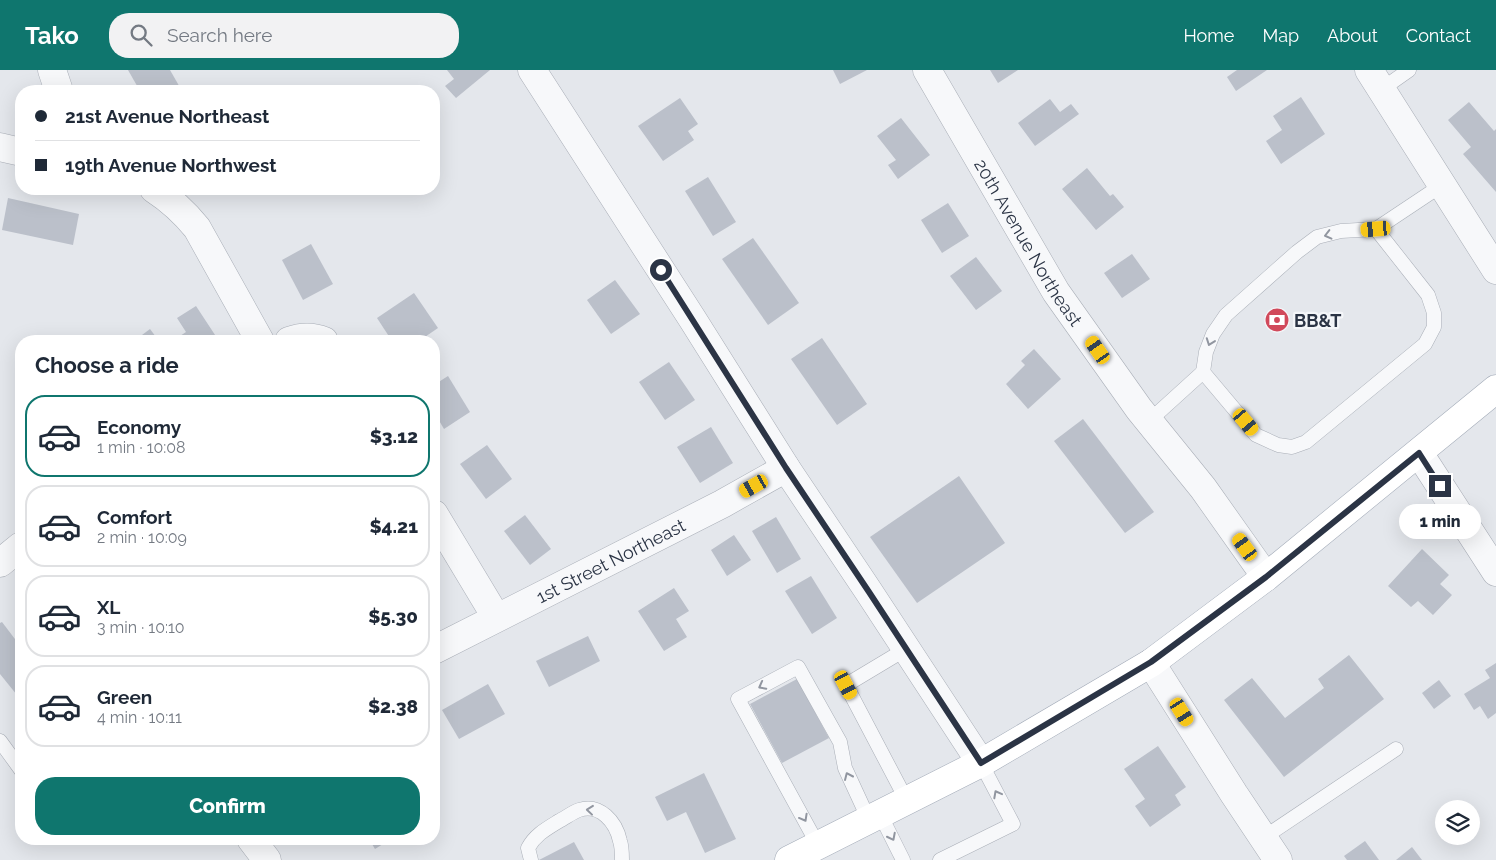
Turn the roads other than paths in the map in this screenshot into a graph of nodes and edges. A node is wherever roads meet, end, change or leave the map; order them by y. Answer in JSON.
{"nodes":[{"id":1,"x":52,"y":70,"type":"edge"},
{"id":2,"x":532,"y":70,"type":"edge"},
{"id":3,"x":927,"y":70,"type":"edge"},
{"id":4,"x":1410,"y":70,"type":"edge"},
{"id":5,"x":1375,"y":80,"type":"edge"},
{"id":6,"x":58,"y":85,"type":"edge"},
{"id":7,"x":0,"y":147,"type":"edge"},
{"id":8,"x":15,"y":151,"type":"edge"},
{"id":9,"x":1442,"y":185,"type":"junction"},
{"id":10,"x":163,"y":195,"type":"edge"},
{"id":11,"x":1376,"y":229,"type":"junction"},
{"id":12,"x":1495,"y":268,"type":"edge"},
{"id":13,"x":257,"y":335,"type":"edge"},
{"id":14,"x":1203,"y":372,"type":"junction"},
{"id":15,"x":1496,"y":389,"type":"edge"},
{"id":16,"x":1149,"y":421,"type":"junction"},
{"id":17,"x":1419,"y":453,"type":"junction"},
{"id":18,"x":786,"y":468,"type":"junction"},
{"id":19,"x":440,"y":524,"type":"edge"},
{"id":20,"x":15,"y":551,"type":"edge"},
{"id":21,"x":0,"y":563,"type":"edge"},
{"id":22,"x":1496,"y":572,"type":"edge"},
{"id":23,"x":1266,"y":577,"type":"junction"},
{"id":24,"x":496,"y":617,"type":"junction"},
{"id":25,"x":440,"y":647,"type":"edge"},
{"id":26,"x":906,"y":649,"type":"junction"},
{"id":27,"x":1151,"y":662,"type":"junction"},
{"id":28,"x":0,"y":741,"type":"edge"},
{"id":29,"x":1396,"y":749,"type":"dead end"},
{"id":30,"x":15,"y":762,"type":"edge"},
{"id":31,"x":981,"y":763,"type":"junction"},
{"id":32,"x":907,"y":801,"type":"junction"},
{"id":33,"x":874,"y":817,"type":"junction"},
{"id":34,"x":256,"y":845,"type":"edge"},
{"id":35,"x":1271,"y":849,"type":"edge"},
{"id":36,"x":800,"y":855,"type":"edge"},
{"id":37,"x":267,"y":860,"type":"edge"},
{"id":38,"x":531,"y":860,"type":"edge"},
{"id":39,"x":622,"y":860,"type":"edge"},
{"id":40,"x":904,"y":860,"type":"edge"},
{"id":41,"x":940,"y":860,"type":"edge"}],
"edges":[{"from":1,"to":6,"type":"street"},
{"from":2,"to":18,"type":"street"},
{"from":3,"to":16,"type":"street","name":"20th Avenue Northeast"},
{"from":4,"to":5,"type":"lane"},
{"from":5,"to":9,"type":"street"},
{"from":7,"to":8,"type":"street"},
{"from":9,"to":11,"type":"lane"},
{"from":9,"to":12,"type":"street"},
{"from":10,"to":13,"type":"street"},
{"from":11,"to":14,"type":"lane","one_way":true},
{"from":11,"to":14,"type":"lane"},
{"from":14,"to":16,"type":"lane"},
{"from":15,"to":17,"type":"main road"},
{"from":16,"to":23,"type":"street","name":"20th Avenue Northeast"},
{"from":17,"to":22,"type":"street"},
{"from":17,"to":23,"type":"main road"},
{"from":18,"to":24,"type":"street","name":"1st Street Northeast"},
{"from":18,"to":26,"type":"street"},
{"from":19,"to":24,"type":"street"},
{"from":20,"to":21,"type":"street"},
{"from":23,"to":27,"type":"main road"},
{"from":24,"to":25,"type":"street","name":"1st Street Northeast"},
{"from":26,"to":31,"type":"street"},
{"from":26,"to":32,"type":"lane"},
{"from":27,"to":31,"type":"main road"},
{"from":27,"to":35,"type":"street"},
{"from":28,"to":30,"type":"lane"},
{"from":29,"to":35,"type":"lane"},
{"from":31,"to":32,"type":"main road"},
{"from":41,"to":31,"type":"lane","one_way":true},
{"from":32,"to":33,"type":"main road"},
{"from":33,"to":36,"type":"main road"},
{"from":33,"to":36,"type":"lane","one_way":true},
{"from":33,"to":40,"type":"lane","one_way":true},
{"from":34,"to":37,"type":"street"},
{"from":39,"to":38,"type":"lane","one_way":true}]}
